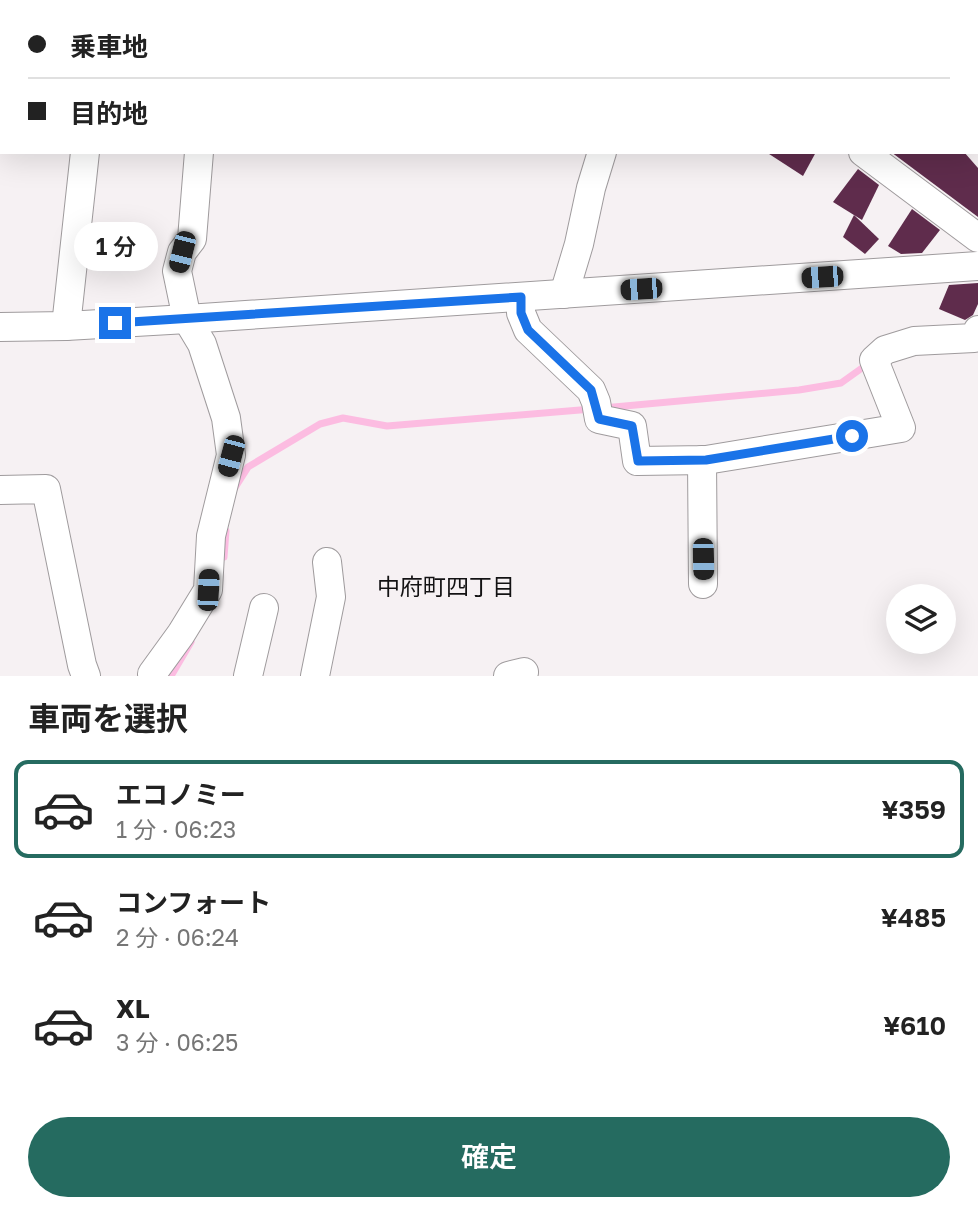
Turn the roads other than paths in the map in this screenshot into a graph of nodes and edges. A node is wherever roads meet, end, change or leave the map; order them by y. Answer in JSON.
{"nodes":[{"id":1,"x":85,"y":154,"type":"edge"},
{"id":2,"x":199,"y":154,"type":"edge"},
{"id":3,"x":601,"y":154,"type":"edge"},
{"id":4,"x":866,"y":154,"type":"edge"},
{"id":5,"x":978,"y":238,"type":"edge"},
{"id":6,"x":978,"y":266,"type":"edge"},
{"id":7,"x":564,"y":294,"type":"junction"},
{"id":8,"x":521,"y":297,"type":"junction"},
{"id":9,"x":187,"y":319,"type":"junction"},
{"id":10,"x":66,"y":326,"type":"junction"},
{"id":11,"x":0,"y":327,"type":"edge"},
{"id":12,"x":978,"y":330,"type":"edge"},
{"id":13,"x":702,"y":460,"type":"junction"},
{"id":14,"x":0,"y":490,"type":"edge"},
{"id":15,"x":327,"y":562,"type":"dead end"},
{"id":16,"x":704,"y":584,"type":"dead end"},
{"id":17,"x":264,"y":608,"type":"dead end"},
{"id":18,"x":152,"y":675,"type":"edge"},
{"id":19,"x":86,"y":676,"type":"edge"},
{"id":20,"x":248,"y":676,"type":"edge"},
{"id":21,"x":315,"y":676,"type":"edge"}],
"edges":[{"from":1,"to":10,"type":"street"},
{"from":2,"to":9,"type":"street"},
{"from":3,"to":7,"type":"street"},
{"from":4,"to":5,"type":"street"},
{"from":6,"to":7,"type":"street"},
{"from":7,"to":8,"type":"street"},
{"from":8,"to":9,"type":"street"},
{"from":8,"to":13,"type":"street"},
{"from":9,"to":10,"type":"street"},
{"from":9,"to":18,"type":"street"},
{"from":10,"to":11,"type":"street"},
{"from":12,"to":13,"type":"street"},
{"from":13,"to":16,"type":"street"},
{"from":14,"to":19,"type":"street"},
{"from":15,"to":21,"type":"street"},
{"from":17,"to":20,"type":"street"}]}
